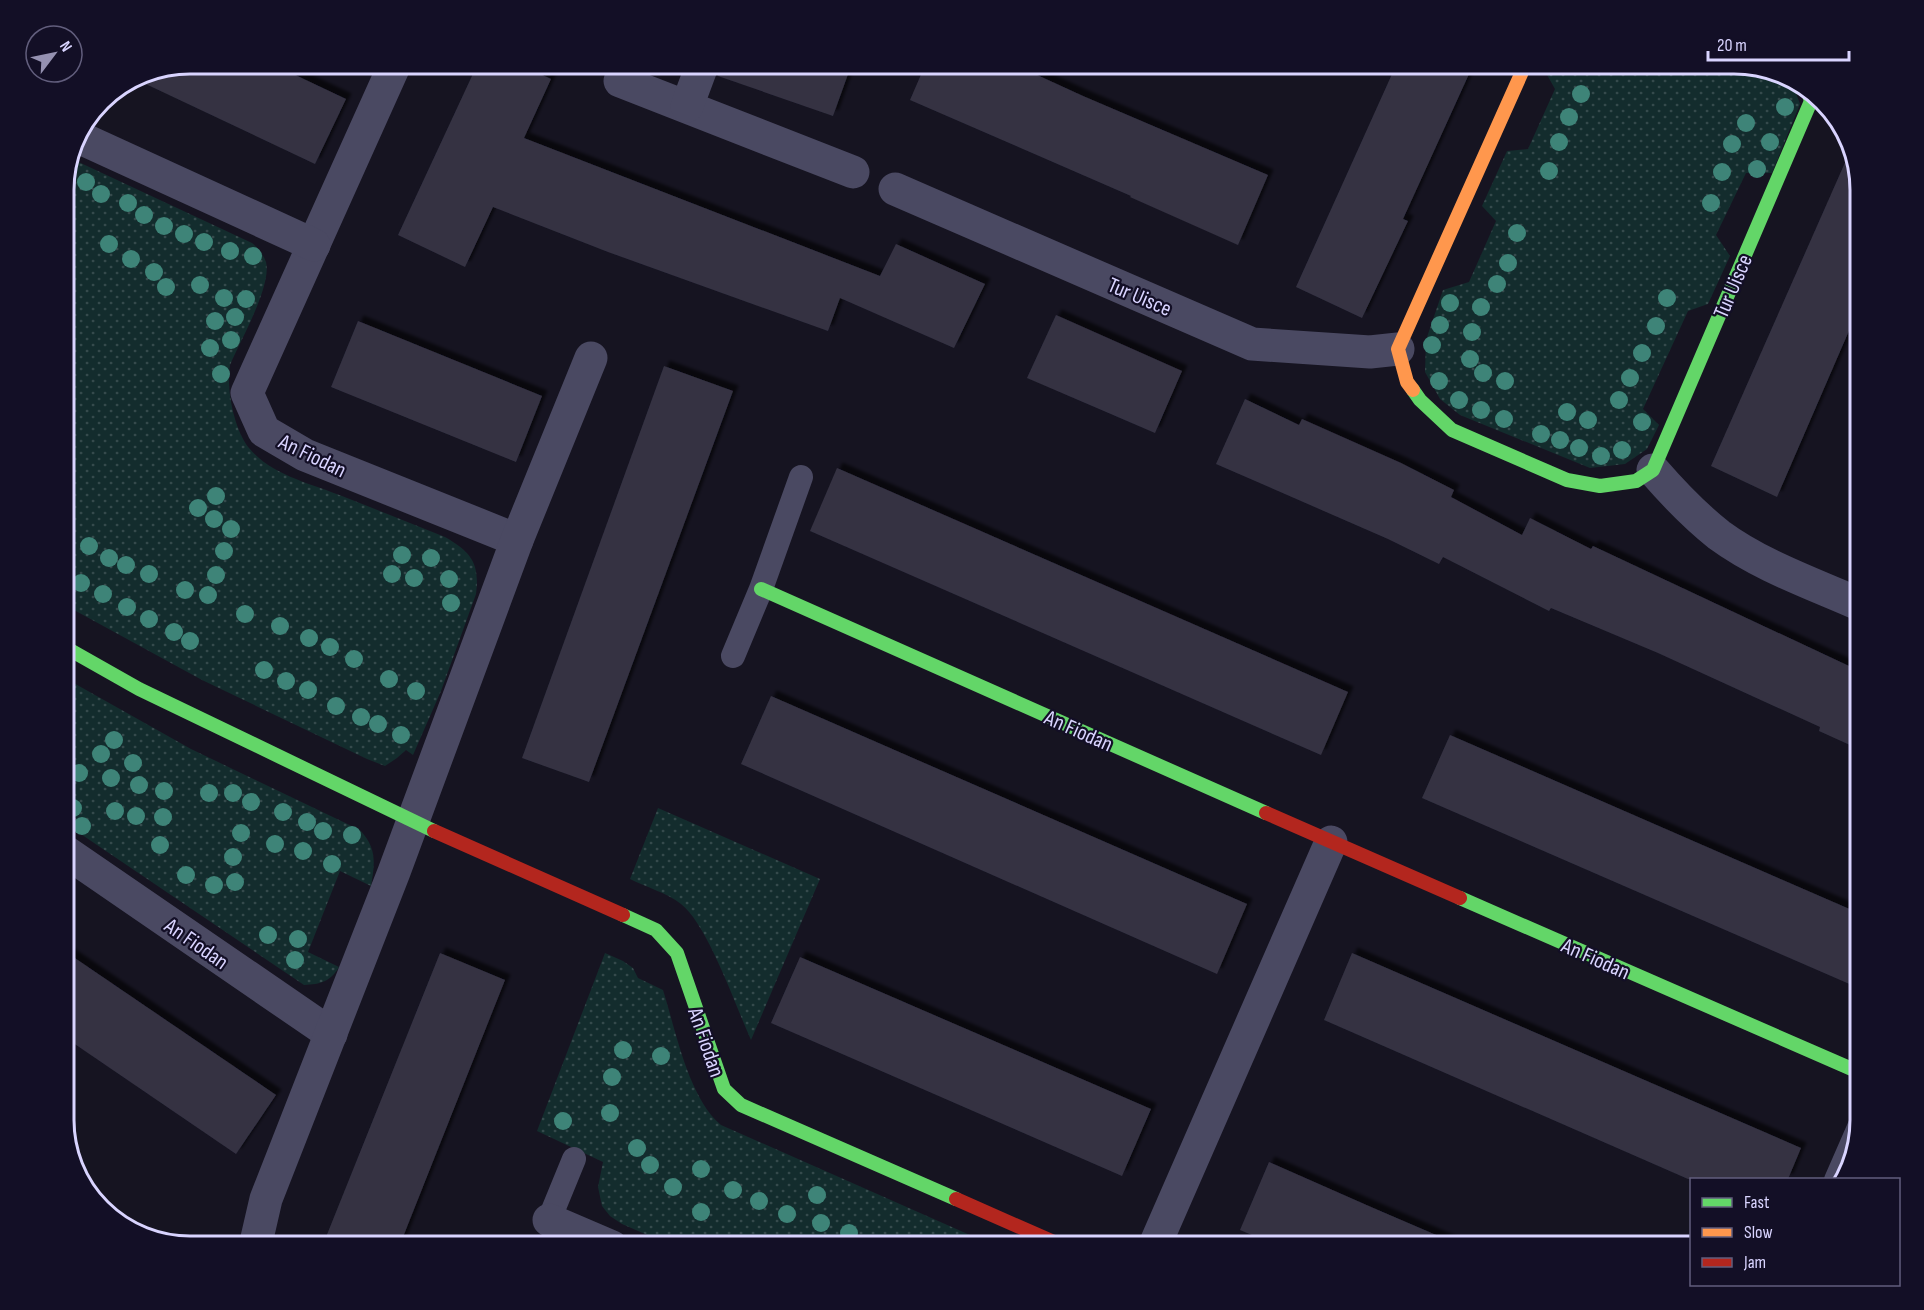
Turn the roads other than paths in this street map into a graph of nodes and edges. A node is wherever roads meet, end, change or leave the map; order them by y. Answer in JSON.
{"nodes":[{"id":1,"x":391,"y":74,"type":"edge"},
{"id":2,"x":699,"y":74,"type":"edge"},
{"id":3,"x":1521,"y":74,"type":"edge"},
{"id":4,"x":620,"y":81,"type":"dead end"},
{"id":5,"x":1810,"y":101,"type":"edge"},
{"id":6,"x":687,"y":106,"type":"junction"},
{"id":7,"x":84,"y":140,"type":"edge"},
{"id":8,"x":853,"y":172,"type":"dead end"},
{"id":9,"x":895,"y":189,"type":"dead end"},
{"id":10,"x":314,"y":245,"type":"junction"},
{"id":11,"x":1398,"y":349,"type":"junction"},
{"id":12,"x":591,"y":358,"type":"dead end"},
{"id":13,"x":1653,"y":470,"type":"junction"},
{"id":14,"x":801,"y":477,"type":"dead end"},
{"id":15,"x":517,"y":540,"type":"junction"},
{"id":16,"x":761,"y":589,"type":"junction"},
{"id":17,"x":1850,"y":600,"type":"edge"},
{"id":18,"x":74,"y":652,"type":"edge"},
{"id":19,"x":733,"y":656,"type":"dead end"},
{"id":20,"x":413,"y":821,"type":"junction"},
{"id":21,"x":1331,"y":842,"type":"junction"},
{"id":22,"x":74,"y":858,"type":"edge"},
{"id":23,"x":332,"y":1034,"type":"junction"},
{"id":24,"x":1850,"y":1068,"type":"edge"},
{"id":25,"x":574,"y":1159,"type":"dead end"},
{"id":26,"x":549,"y":1220,"type":"joint"},
{"id":27,"x":257,"y":1236,"type":"edge"},
{"id":28,"x":586,"y":1236,"type":"edge"},
{"id":29,"x":1040,"y":1236,"type":"edge"},
{"id":30,"x":1159,"y":1236,"type":"edge"}],
"edges":[{"from":1,"to":10,"type":"street","name":"An Fiodan"},
{"from":2,"to":6,"type":"street"},
{"from":3,"to":11,"type":"street"},
{"from":4,"to":6,"type":"street"},
{"from":5,"to":13,"type":"street","name":"Tur Uisce"},
{"from":6,"to":8,"type":"street"},
{"from":7,"to":10,"type":"street"},
{"from":9,"to":11,"type":"street","name":"Tur Uisce"},
{"from":10,"to":15,"type":"street","name":"An Fiodan"},
{"from":11,"to":13,"type":"street"},
{"from":12,"to":15,"type":"street"},
{"from":13,"to":17,"type":"street"},
{"from":14,"to":16,"type":"lane"},
{"from":15,"to":20,"type":"street"},
{"from":16,"to":19,"type":"lane"},
{"from":16,"to":21,"type":"street","name":"An Fiodan"},
{"from":18,"to":20,"type":"street","name":"An Fiodan"},
{"from":20,"to":23,"type":"street"},
{"from":20,"to":29,"type":"street","name":"An Fiodan"},
{"from":21,"to":24,"type":"street","name":"An Fiodan"},
{"from":21,"to":30,"type":"street"},
{"from":22,"to":23,"type":"street","name":"An Fiodan"},
{"from":23,"to":27,"type":"street"},
{"from":25,"to":26,"type":"lane"},
{"from":26,"to":28,"type":"street"}]}
